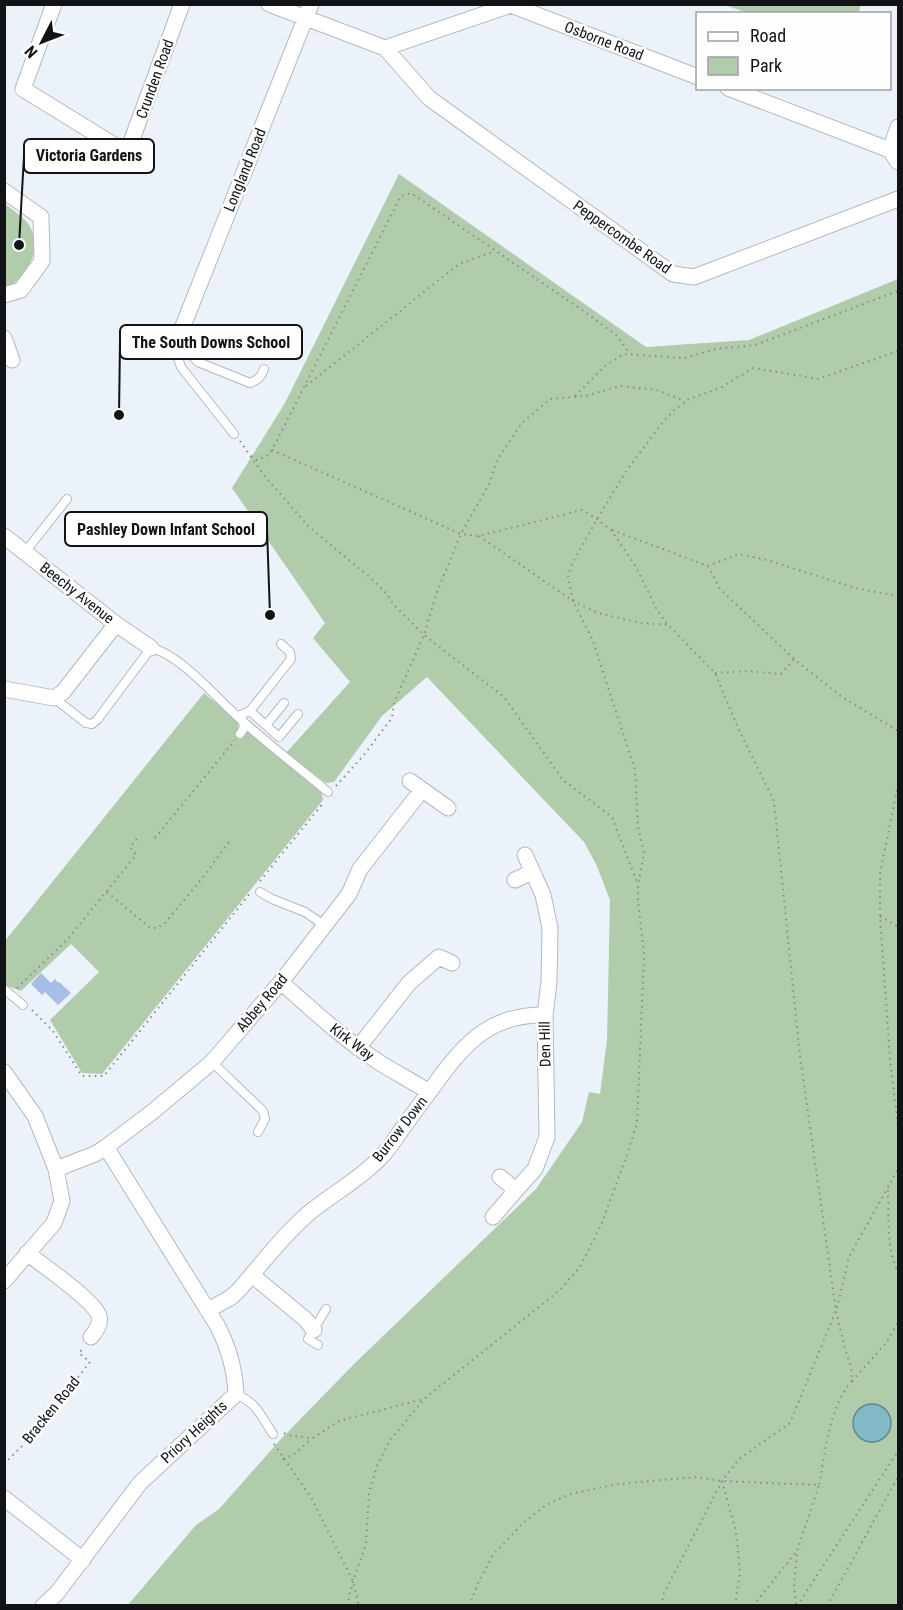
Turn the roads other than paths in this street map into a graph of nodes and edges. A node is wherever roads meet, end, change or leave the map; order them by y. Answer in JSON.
{"nodes":[{"id":1,"x":54,"y":4,"type":"edge"},
{"id":2,"x":182,"y":4,"type":"edge"},
{"id":3,"x":268,"y":4,"type":"edge"},
{"id":4,"x":311,"y":4,"type":"edge"},
{"id":5,"x":306,"y":19,"type":"junction"},
{"id":6,"x":386,"y":48,"type":"junction"},
{"id":7,"x":696,"y":76,"type":"edge"},
{"id":8,"x":733,"y":90,"type":"edge"},
{"id":9,"x":898,"y":127,"type":"edge"},
{"id":10,"x":894,"y":156,"type":"edge"},
{"id":11,"x":4,"y":190,"type":"edge"},
{"id":12,"x":898,"y":199,"type":"edge"},
{"id":13,"x":4,"y":295,"type":"edge"},
{"id":14,"x":179,"y":336,"type":"junction"},
{"id":15,"x":4,"y":338,"type":"edge"},
{"id":16,"x":12,"y":360,"type":"dead end"},
{"id":17,"x":264,"y":369,"type":"dead end"},
{"id":18,"x":234,"y":434,"type":"road end"},
{"id":19,"x":67,"y":499,"type":"dead end"},
{"id":20,"x":4,"y":536,"type":"edge"},
{"id":21,"x":25,"y":552,"type":"junction"},
{"id":22,"x":116,"y":624,"type":"junction"},
{"id":23,"x":281,"y":644,"type":"dead end"},
{"id":24,"x":152,"y":648,"type":"junction"},
{"id":25,"x":4,"y":689,"type":"edge"},
{"id":26,"x":54,"y":698,"type":"junction"},
{"id":27,"x":284,"y":703,"type":"dead end"},
{"id":28,"x":250,"y":711,"type":"junction"},
{"id":29,"x":298,"y":714,"type":"dead end"},
{"id":30,"x":240,"y":718,"type":"junction"},
{"id":31,"x":266,"y":725,"type":"junction"},
{"id":32,"x":240,"y":734,"type":"road end"},
{"id":33,"x":328,"y":792,"type":"road end"},
{"id":34,"x":448,"y":808,"type":"dead end"},
{"id":35,"x":525,"y":855,"type":"dead end"},
{"id":36,"x":532,"y":872,"type":"junction"},
{"id":37,"x":514,"y":880,"type":"dead end"},
{"id":38,"x":259,"y":888,"type":"road end"},
{"id":39,"x":324,"y":925,"type":"junction"},
{"id":40,"x":442,"y":954,"type":"dead end"},
{"id":41,"x":280,"y":982,"type":"junction"},
{"id":42,"x":8,"y":992,"type":"edge"},
{"id":43,"x":22,"y":1005,"type":"road end"},
{"id":44,"x":545,"y":1015,"type":"junction"},
{"id":45,"x":358,"y":1048,"type":"junction"},
{"id":46,"x":212,"y":1062,"type":"junction"},
{"id":47,"x":4,"y":1072,"type":"edge"},
{"id":48,"x":429,"y":1092,"type":"junction"},
{"id":49,"x":258,"y":1132,"type":"dead end"},
{"id":50,"x":106,"y":1147,"type":"junction"},
{"id":51,"x":56,"y":1169,"type":"junction"},
{"id":52,"x":500,"y":1177,"type":"dead end"},
{"id":53,"x":516,"y":1190,"type":"junction"},
{"id":54,"x":493,"y":1217,"type":"dead end"},
{"id":55,"x":27,"y":1253,"type":"junction"},
{"id":56,"x":8,"y":1271,"type":"edge"},
{"id":57,"x":252,"y":1275,"type":"junction"},
{"id":58,"x":326,"y":1309,"type":"dead end"},
{"id":59,"x":208,"y":1310,"type":"junction"},
{"id":60,"x":314,"y":1330,"type":"junction"},
{"id":61,"x":91,"y":1337,"type":"road end"},
{"id":62,"x":318,"y":1345,"type":"dead end"},
{"id":63,"x":236,"y":1394,"type":"junction"},
{"id":64,"x":273,"y":1434,"type":"road end"},
{"id":65,"x":4,"y":1498,"type":"edge"},
{"id":66,"x":83,"y":1560,"type":"junction"},
{"id":67,"x":43,"y":1605,"type":"edge"}],
"edges":[{"from":1,"to":2,"type":"street","name":"Crunden Road"},
{"from":3,"to":5,"type":"street"},
{"from":4,"to":5,"type":"street","name":"Longland Road"},
{"from":5,"to":6,"type":"street"},
{"from":5,"to":14,"type":"street","name":"Longland Road"},
{"from":6,"to":7,"type":"street","name":"Osborne Road"},
{"from":6,"to":12,"type":"street","name":"Peppercombe Road"},
{"from":8,"to":10,"type":"street"},
{"from":9,"to":10,"type":"street"},
{"from":11,"to":13,"type":"street"},
{"from":14,"to":17,"type":"lane"},
{"from":14,"to":18,"type":"lane"},
{"from":15,"to":16,"type":"street"},
{"from":19,"to":21,"type":"lane"},
{"from":20,"to":21,"type":"street","name":"Beechy Avenue"},
{"from":21,"to":22,"type":"street","name":"Beechy Avenue"},
{"from":22,"to":24,"type":"street","name":"Beechy Avenue"},
{"from":22,"to":26,"type":"street"},
{"from":23,"to":28,"type":"lane"},
{"from":24,"to":26,"type":"lane"},
{"from":24,"to":30,"type":"lane"},
{"from":25,"to":26,"type":"street"},
{"from":27,"to":31,"type":"lane"},
{"from":28,"to":30,"type":"lane"},
{"from":28,"to":31,"type":"lane"},
{"from":29,"to":31,"type":"lane"},
{"from":30,"to":32,"type":"lane"},
{"from":30,"to":33,"type":"lane"},
{"from":34,"to":39,"type":"street","name":"Abbey Road"},
{"from":35,"to":36,"type":"street","name":"Den Hill"},
{"from":36,"to":37,"type":"street"},
{"from":36,"to":44,"type":"street","name":"Den Hill"},
{"from":38,"to":39,"type":"lane"},
{"from":39,"to":41,"type":"street","name":"Abbey Road"},
{"from":40,"to":45,"type":"street"},
{"from":41,"to":45,"type":"street","name":"Kirk Way"},
{"from":41,"to":46,"type":"street","name":"Abbey Road"},
{"from":42,"to":43,"type":"lane"},
{"from":44,"to":48,"type":"street","name":"Burrow Down"},
{"from":44,"to":53,"type":"street","name":"Den Hill"},
{"from":45,"to":48,"type":"street","name":"Kirk Way"},
{"from":46,"to":49,"type":"lane"},
{"from":46,"to":50,"type":"street","name":"Abbey Road"},
{"from":47,"to":51,"type":"street"},
{"from":48,"to":57,"type":"street","name":"Burrow Down"},
{"from":50,"to":51,"type":"street","name":"Abbey Road"},
{"from":50,"to":59,"type":"street","name":"Priory Heights"},
{"from":51,"to":55,"type":"street"},
{"from":52,"to":53,"type":"street"},
{"from":53,"to":54,"type":"street","name":"Den Hill"},
{"from":55,"to":56,"type":"street"},
{"from":55,"to":61,"type":"street"},
{"from":57,"to":59,"type":"street","name":"Burrow Down"},
{"from":57,"to":60,"type":"street"},
{"from":58,"to":60,"type":"lane"},
{"from":59,"to":63,"type":"street","name":"Priory Heights"},
{"from":60,"to":62,"type":"lane"},
{"from":63,"to":64,"type":"lane"},
{"from":63,"to":66,"type":"street","name":"Priory Heights"},
{"from":65,"to":66,"type":"street"},
{"from":66,"to":67,"type":"street","name":"Priory Heights"}]}
